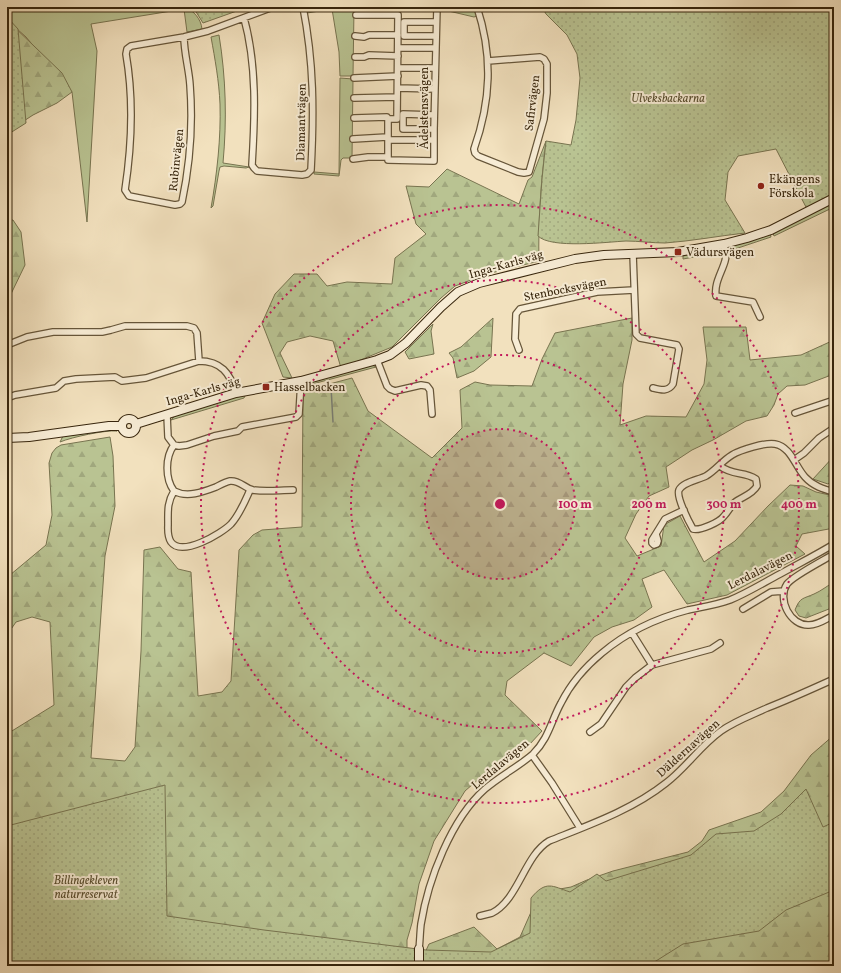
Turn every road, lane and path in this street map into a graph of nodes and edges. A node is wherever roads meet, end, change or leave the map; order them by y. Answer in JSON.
{"nodes":[{"id":1,"x":273,"y":7,"type":"edge"},
{"id":2,"x":302,"y":7,"type":"edge"},
{"id":3,"x":437,"y":7,"type":"edge"},
{"id":4,"x":476,"y":7,"type":"edge"},
{"id":5,"x":356,"y":15,"type":"dead end"},
{"id":6,"x":244,"y":18,"type":"junction"},
{"id":7,"x":435,"y":22,"type":"junction"},
{"id":8,"x":400,"y":31,"type":"junction"},
{"id":9,"x":355,"y":36,"type":"dead end"},
{"id":10,"x":435,"y":36,"type":"junction"},
{"id":11,"x":184,"y":37,"type":"junction"},
{"id":12,"x":398,"y":48,"type":"junction"},
{"id":13,"x":435,"y":48,"type":"junction"},
{"id":14,"x":398,"y":56,"type":"junction"},
{"id":15,"x":355,"y":57,"type":"dead end"},
{"id":16,"x":488,"y":62,"type":"junction"},
{"id":17,"x":398,"y":68,"type":"junction"},
{"id":18,"x":435,"y":68,"type":"junction"},
{"id":19,"x":398,"y":76,"type":"junction"},
{"id":20,"x":354,"y":78,"type":"dead end"},
{"id":21,"x":398,"y":88,"type":"junction"},
{"id":22,"x":435,"y":88,"type":"junction"},
{"id":23,"x":397,"y":97,"type":"junction"},
{"id":24,"x":354,"y":98,"type":"dead end"},
{"id":25,"x":434,"y":115,"type":"junction"},
{"id":26,"x":354,"y":118,"type":"dead end"},
{"id":27,"x":388,"y":119,"type":"junction"},
{"id":28,"x":400,"y":120,"type":"junction"},
{"id":29,"x":434,"y":129,"type":"junction"},
{"id":30,"x":354,"y":138,"type":"dead end"},
{"id":31,"x":387,"y":139,"type":"junction"},
{"id":32,"x":434,"y":140,"type":"junction"},
{"id":33,"x":387,"y":157,"type":"junction"},
{"id":34,"x":352,"y":159,"type":"dead end"},
{"id":35,"x":834,"y":198,"type":"edge"},
{"id":36,"x":724,"y":244,"type":"junction"},
{"id":37,"x":633,"y":254,"type":"junction"},
{"id":38,"x":634,"y":290,"type":"junction"},
{"id":39,"x":760,"y":317,"type":"dead end"},
{"id":40,"x":7,"y":345,"type":"edge"},
{"id":41,"x":519,"y":350,"type":"dead end"},
{"id":42,"x":377,"y":360,"type":"junction"},
{"id":43,"x":199,"y":361,"type":"junction"},
{"id":44,"x":301,"y":380,"type":"junction"},
{"id":45,"x":653,"y":388,"type":"dead end"},
{"id":46,"x":236,"y":393,"type":"junction"},
{"id":47,"x":7,"y":398,"type":"edge"},
{"id":48,"x":834,"y":400,"type":"edge"},
{"id":49,"x":795,"y":413,"type":"dead end"},
{"id":50,"x":432,"y":414,"type":"dead end"},
{"id":51,"x":166,"y":415,"type":"junction"},
{"id":52,"x":834,"y":428,"type":"edge"},
{"id":53,"x":7,"y":438,"type":"edge"},
{"id":54,"x":174,"y":444,"type":"junction"},
{"id":55,"x":794,"y":460,"type":"junction"},
{"id":56,"x":720,"y":466,"type":"junction"},
{"id":57,"x":250,"y":490,"type":"junction"},
{"id":58,"x":293,"y":490,"type":"dead end"},
{"id":59,"x":174,"y":491,"type":"junction"},
{"id":60,"x":834,"y":492,"type":"edge"},
{"id":61,"x":684,"y":510,"type":"junction"},
{"id":62,"x":656,"y":534,"type":"dead end"},
{"id":63,"x":834,"y":544,"type":"edge"},
{"id":64,"x":834,"y":554,"type":"edge"},
{"id":65,"x":784,"y":591,"type":"junction"},
{"id":66,"x":743,"y":609,"type":"dead end"},
{"id":67,"x":834,"y":615,"type":"edge"},
{"id":68,"x":632,"y":633,"type":"junction"},
{"id":69,"x":720,"y":643,"type":"dead end"},
{"id":70,"x":652,"y":665,"type":"junction"},
{"id":71,"x":834,"y":679,"type":"edge"},
{"id":72,"x":590,"y":732,"type":"dead end"},
{"id":73,"x":532,"y":755,"type":"junction"},
{"id":74,"x":580,"y":828,"type":"junction"},
{"id":75,"x":480,"y":916,"type":"dead end"},
{"id":76,"x":419,"y":949,"type":"joint"},
{"id":77,"x":419,"y":966,"type":"edge"}],
"edges":[{"from":1,"to":6,"type":"street"},
{"from":2,"to":6,"type":"street","name":"Diamantvägen"},
{"from":3,"to":7,"type":"street","name":"Ädelstensvägen"},
{"from":4,"to":16,"type":"street"},
{"from":5,"to":8,"type":"street"},
{"from":6,"to":11,"type":"street"},
{"from":7,"to":8,"type":"street"},
{"from":7,"to":10,"type":"street","name":"Ädelstensvägen"},
{"from":8,"to":9,"type":"street"},
{"from":8,"to":10,"type":"street"},
{"from":8,"to":12,"type":"street"},
{"from":10,"to":13,"type":"street","name":"Ädelstensvägen"},
{"from":11,"to":11,"type":"street","name":"Rubinvägen"},
{"from":12,"to":13,"type":"street"},
{"from":12,"to":14,"type":"street"},
{"from":13,"to":18,"type":"street","name":"Ädelstensvägen"},
{"from":14,"to":15,"type":"street"},
{"from":14,"to":17,"type":"street"},
{"from":16,"to":16,"type":"street","name":"Safirvägen"},
{"from":17,"to":18,"type":"street"},
{"from":17,"to":19,"type":"street"},
{"from":18,"to":22,"type":"street","name":"Ädelstensvägen"},
{"from":19,"to":20,"type":"street"},
{"from":19,"to":21,"type":"street"},
{"from":21,"to":22,"type":"street"},
{"from":21,"to":23,"type":"street"},
{"from":22,"to":25,"type":"street","name":"Ädelstensvägen"},
{"from":23,"to":24,"type":"street"},
{"from":23,"to":28,"type":"street"},
{"from":25,"to":28,"type":"street"},
{"from":25,"to":29,"type":"street","name":"Ädelstensvägen"},
{"from":26,"to":27,"type":"street"},
{"from":27,"to":28,"type":"street"},
{"from":27,"to":31,"type":"street"},
{"from":28,"to":29,"type":"street"},
{"from":29,"to":32,"type":"street","name":"Ädelstensvägen"},
{"from":30,"to":31,"type":"street"},
{"from":31,"to":32,"type":"street"},
{"from":31,"to":33,"type":"street"},
{"from":32,"to":33,"type":"street","name":"Ädelstensvägen"},
{"from":33,"to":34,"type":"street"},
{"from":35,"to":36,"type":"street","name":"Inga-Karls väg"},
{"from":36,"to":37,"type":"street","name":"Inga-Karls väg"},
{"from":36,"to":39,"type":"street"},
{"from":37,"to":38,"type":"street"},
{"from":37,"to":42,"type":"street","name":"Inga-Karls väg"},
{"from":38,"to":41,"type":"street","name":"Stenbocksvägen"},
{"from":38,"to":45,"type":"street"},
{"from":40,"to":43,"type":"street"},
{"from":42,"to":44,"type":"street","name":"Inga-Karls väg"},
{"from":42,"to":50,"type":"street"},
{"from":43,"to":46,"type":"street"},
{"from":43,"to":47,"type":"street"},
{"from":44,"to":46,"type":"street","name":"Inga-Karls väg"},
{"from":44,"to":54,"type":"street"},
{"from":46,"to":51,"type":"street","name":"Inga-Karls väg"},
{"from":48,"to":49,"type":"street"},
{"from":51,"to":53,"type":"street","name":"Inga-Karls väg"},
{"from":51,"to":54,"type":"street"},
{"from":52,"to":55,"type":"street"},
{"from":54,"to":59,"type":"street"},
{"from":55,"to":56,"type":"street"},
{"from":55,"to":60,"type":"street"},
{"from":56,"to":61,"type":"street"},
{"from":56,"to":61,"type":"street"},
{"from":57,"to":58,"type":"street"},
{"from":57,"to":59,"type":"street"},
{"from":57,"to":59,"type":"street"},
{"from":61,"to":62,"type":"street"},
{"from":63,"to":68,"type":"street","name":"Lerdalavägen"},
{"from":64,"to":65,"type":"street"},
{"from":65,"to":66,"type":"street"},
{"from":65,"to":67,"type":"street"},
{"from":68,"to":70,"type":"street"},
{"from":68,"to":73,"type":"street","name":"Lerdalavägen"},
{"from":69,"to":70,"type":"street"},
{"from":70,"to":72,"type":"street"},
{"from":71,"to":74,"type":"street","name":"Däldernavägen"},
{"from":73,"to":74,"type":"street"},
{"from":73,"to":76,"type":"street","name":"Lerdalavägen"},
{"from":74,"to":75,"type":"street","name":"Däldernavägen"},
{"from":76,"to":77,"type":"street","name":"Lerdalavägen"}]}
